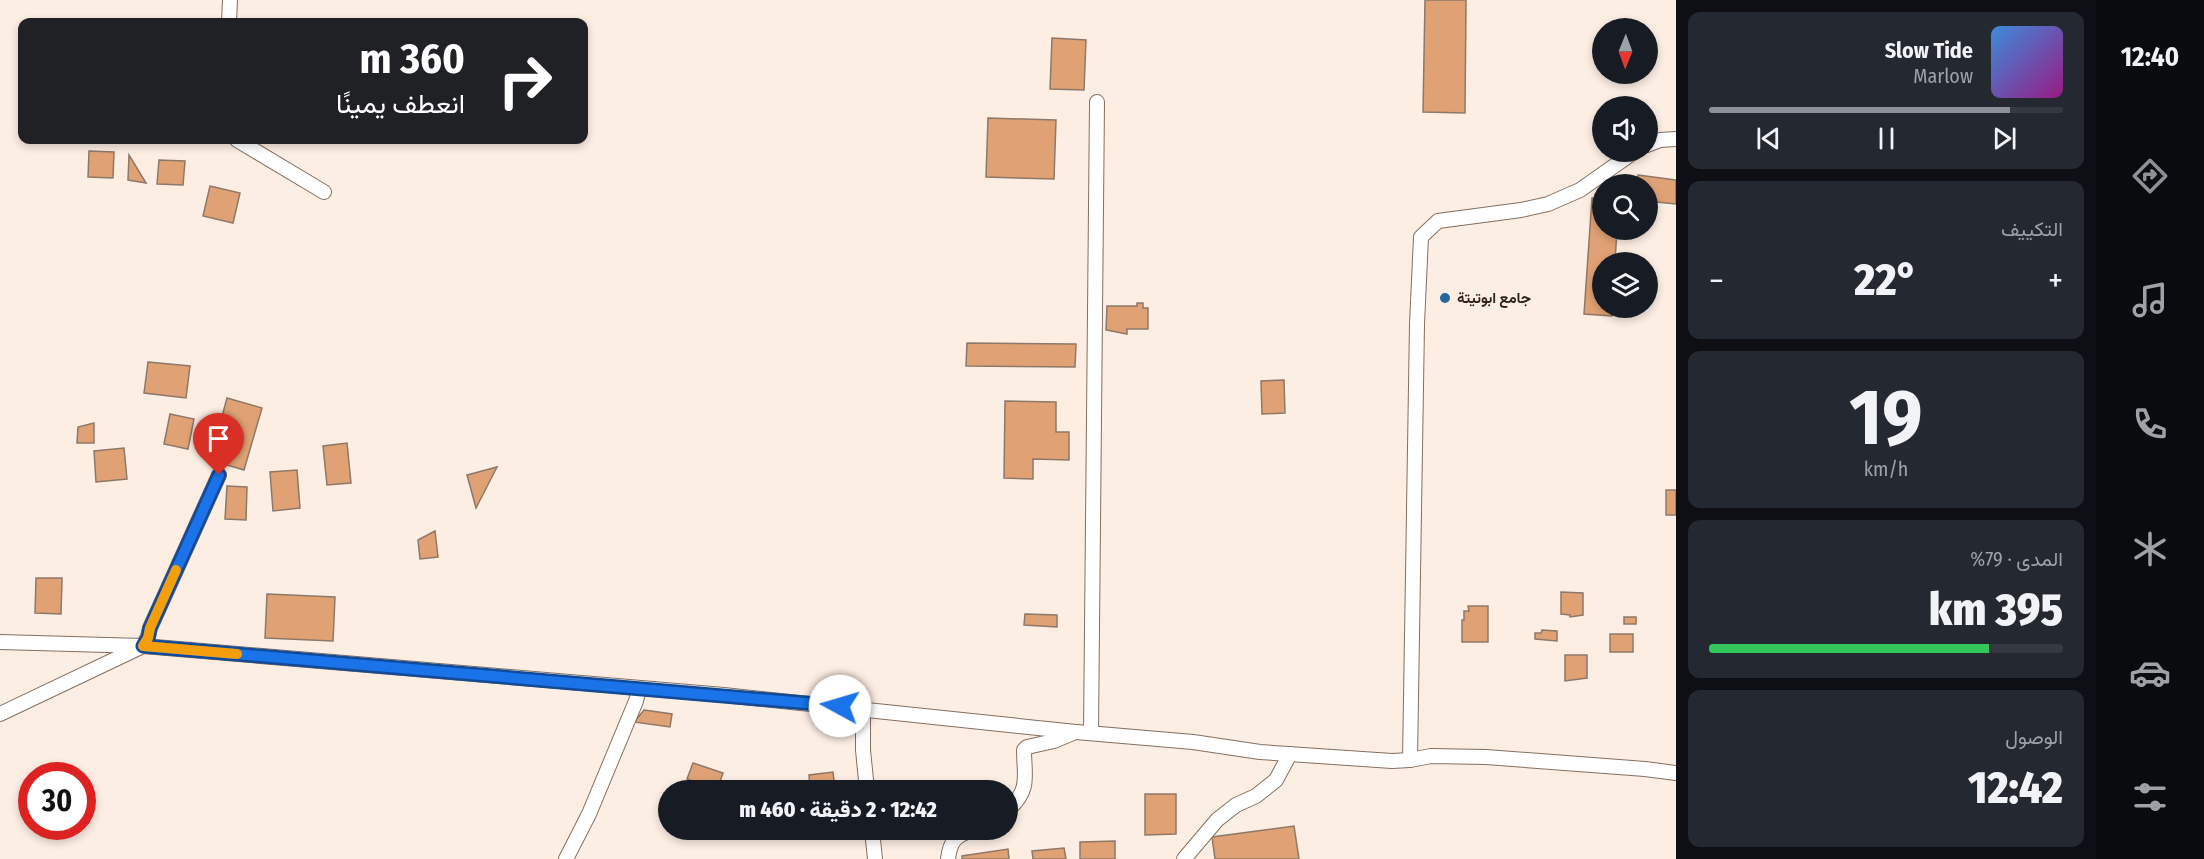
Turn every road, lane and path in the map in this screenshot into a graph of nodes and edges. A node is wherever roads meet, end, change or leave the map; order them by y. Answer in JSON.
{"nodes":[{"id":1,"x":230,"y":0,"type":"edge"},
{"id":2,"x":229,"y":18,"type":"edge"},
{"id":3,"x":1097,"y":102,"type":"dead end"},
{"id":4,"x":1676,"y":139,"type":"edge"},
{"id":5,"x":1658,"y":141,"type":"edge"},
{"id":6,"x":244,"y":144,"type":"edge"},
{"id":7,"x":1620,"y":162,"type":"edge"},
{"id":8,"x":324,"y":192,"type":"dead end"},
{"id":9,"x":219,"y":475,"type":"dead end"},
{"id":10,"x":0,"y":642,"type":"edge"},
{"id":11,"x":143,"y":646,"type":"junction"},
{"id":12,"x":639,"y":688,"type":"junction"},
{"id":13,"x":863,"y":709,"type":"junction"},
{"id":14,"x":0,"y":714,"type":"edge"},
{"id":15,"x":1076,"y":732,"type":"junction"},
{"id":16,"x":1091,"y":733,"type":"junction"},
{"id":17,"x":1290,"y":753,"type":"junction"},
{"id":18,"x":1410,"y":760,"type":"junction"},
{"id":19,"x":1676,"y":773,"type":"edge"},
{"id":20,"x":866,"y":780,"type":"edge"},
{"id":21,"x":1018,"y":797,"type":"edge"},
{"id":22,"x":873,"y":840,"type":"edge"},
{"id":23,"x":954,"y":840,"type":"edge"},
{"id":24,"x":566,"y":859,"type":"edge"},
{"id":25,"x":875,"y":859,"type":"edge"},
{"id":26,"x":948,"y":859,"type":"edge"},
{"id":27,"x":1184,"y":859,"type":"edge"}],
"edges":[{"from":1,"to":2,"type":"street"},
{"from":3,"to":16,"type":"street"},
{"from":4,"to":5,"type":"street"},
{"from":6,"to":8,"type":"street"},
{"from":7,"to":18,"type":"street"},
{"from":9,"to":11,"type":"street"},
{"from":10,"to":11,"type":"street"},
{"from":11,"to":12,"type":"street"},
{"from":11,"to":14,"type":"street"},
{"from":12,"to":13,"type":"street"},
{"from":12,"to":24,"type":"street"},
{"from":13,"to":15,"type":"street"},
{"from":13,"to":20,"type":"street"},
{"from":15,"to":16,"type":"street"},
{"from":15,"to":21,"type":"street"},
{"from":16,"to":17,"type":"street"},
{"from":17,"to":18,"type":"street"},
{"from":17,"to":27,"type":"street"},
{"from":18,"to":19,"type":"street"},
{"from":22,"to":25,"type":"street"},
{"from":23,"to":26,"type":"street"}]}
